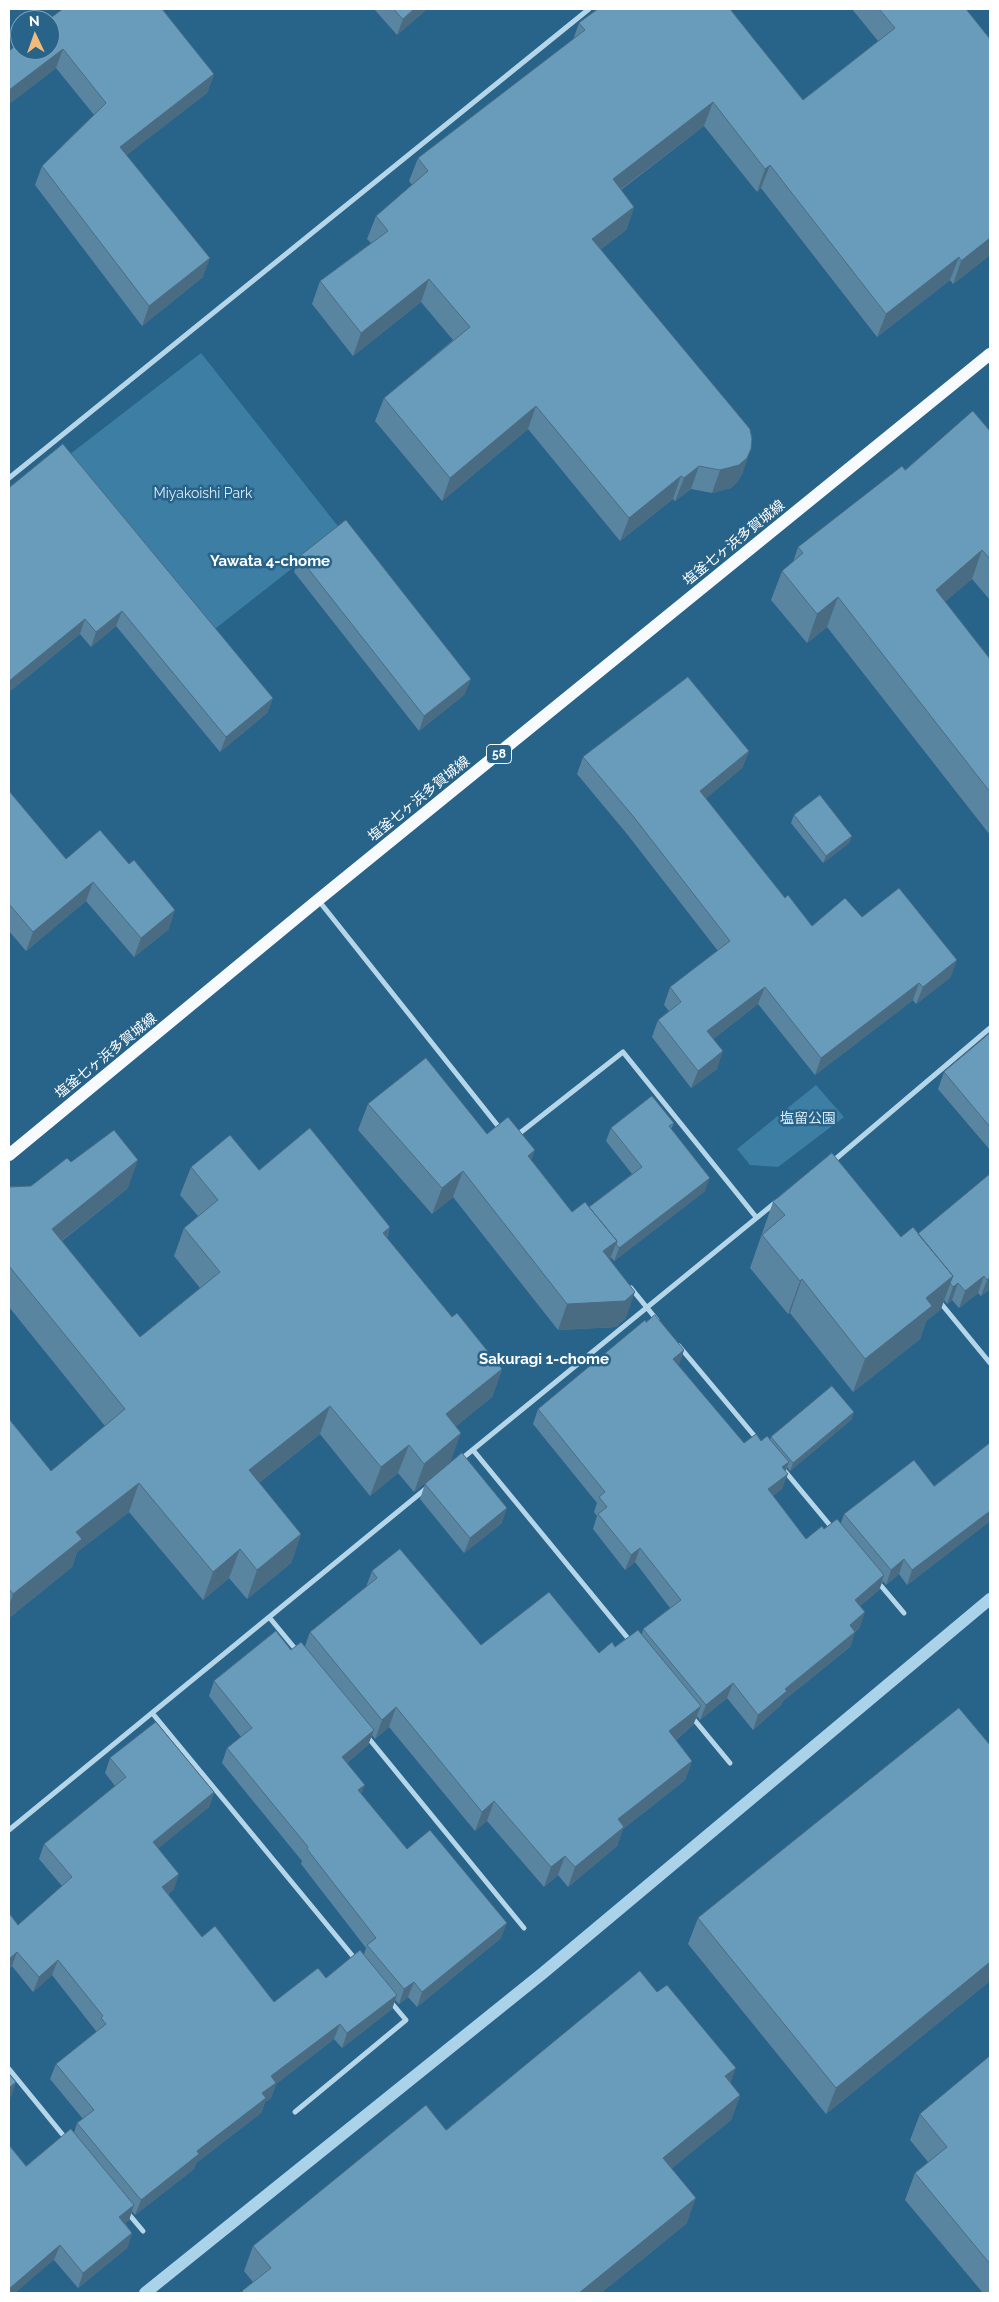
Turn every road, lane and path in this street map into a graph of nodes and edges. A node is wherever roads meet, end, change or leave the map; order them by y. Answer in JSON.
{"nodes":[{"id":1,"x":589,"y":9,"type":"edge"},
{"id":2,"x":990,"y":354,"type":"edge"},
{"id":3,"x":9,"y":478,"type":"edge"},
{"id":4,"x":318,"y":900,"type":"junction"},
{"id":5,"x":990,"y":1028,"type":"edge"},
{"id":6,"x":504,"y":1133,"type":"edge"},
{"id":7,"x":510,"y":1141,"type":"edge"},
{"id":8,"x":9,"y":1156,"type":"edge"},
{"id":9,"x":828,"y":1165,"type":"edge"},
{"id":10,"x":780,"y":1200,"type":"edge"},
{"id":11,"x":756,"y":1217,"type":"junction"},
{"id":12,"x":628,"y":1284,"type":"edge"},
{"id":13,"x":934,"y":1295,"type":"edge"},
{"id":14,"x":646,"y":1307,"type":"junction"},
{"id":15,"x":659,"y":1322,"type":"edge"},
{"id":16,"x":678,"y":1344,"type":"edge"},
{"id":17,"x":990,"y":1363,"type":"edge"},
{"id":18,"x":760,"y":1441,"type":"edge"},
{"id":19,"x":473,"y":1450,"type":"junction"},
{"id":20,"x":778,"y":1464,"type":"edge"},
{"id":21,"x":450,"y":1468,"type":"edge"},
{"id":22,"x":435,"y":1481,"type":"edge"},
{"id":23,"x":835,"y":1531,"type":"edge"},
{"id":24,"x":873,"y":1576,"type":"edge"},
{"id":25,"x":904,"y":1613,"type":"dead end"},
{"id":26,"x":269,"y":1617,"type":"junction"},
{"id":27,"x":636,"y":1648,"type":"edge"},
{"id":28,"x":300,"y":1655,"type":"edge"},
{"id":29,"x":686,"y":1709,"type":"edge"},
{"id":30,"x":153,"y":1714,"type":"junction"},
{"id":31,"x":362,"y":1731,"type":"edge"},
{"id":32,"x":730,"y":1763,"type":"dead end"},
{"id":33,"x":9,"y":1830,"type":"edge"},
{"id":34,"x":524,"y":1928,"type":"dead end"},
{"id":35,"x":362,"y":1967,"type":"edge"},
{"id":36,"x":387,"y":1998,"type":"edge"},
{"id":37,"x":9,"y":2069,"type":"edge"},
{"id":38,"x":295,"y":2112,"type":"dead end"},
{"id":39,"x":70,"y":2143,"type":"edge"},
{"id":40,"x":125,"y":2209,"type":"edge"},
{"id":41,"x":143,"y":2231,"type":"dead end"}],
"edges":[{"from":1,"to":3,"type":"street"},
{"from":2,"to":4,"type":"main road","name":"塩釜七ヶ浜多賀城線","number":"58"},
{"from":4,"to":6,"type":"street"},
{"from":4,"to":8,"type":"main road","name":"塩釜七ヶ浜多賀城線","number":"58"},
{"from":5,"to":9,"type":"street"},
{"from":7,"to":11,"type":"street"},
{"from":10,"to":11,"type":"street"},
{"from":11,"to":14,"type":"street"},
{"from":12,"to":14,"type":"street"},
{"from":13,"to":17,"type":"street"},
{"from":14,"to":15,"type":"street"},
{"from":14,"to":19,"type":"street"},
{"from":16,"to":18,"type":"street"},
{"from":19,"to":21,"type":"street"},
{"from":19,"to":27,"type":"street"},
{"from":20,"to":23,"type":"street"},
{"from":22,"to":26,"type":"street"},
{"from":24,"to":25,"type":"street"},
{"from":26,"to":28,"type":"street"},
{"from":26,"to":30,"type":"street"},
{"from":29,"to":32,"type":"street"},
{"from":30,"to":33,"type":"street"},
{"from":30,"to":35,"type":"street"},
{"from":31,"to":34,"type":"street"},
{"from":36,"to":38,"type":"street"},
{"from":37,"to":39,"type":"street"},
{"from":40,"to":41,"type":"street"}]}
